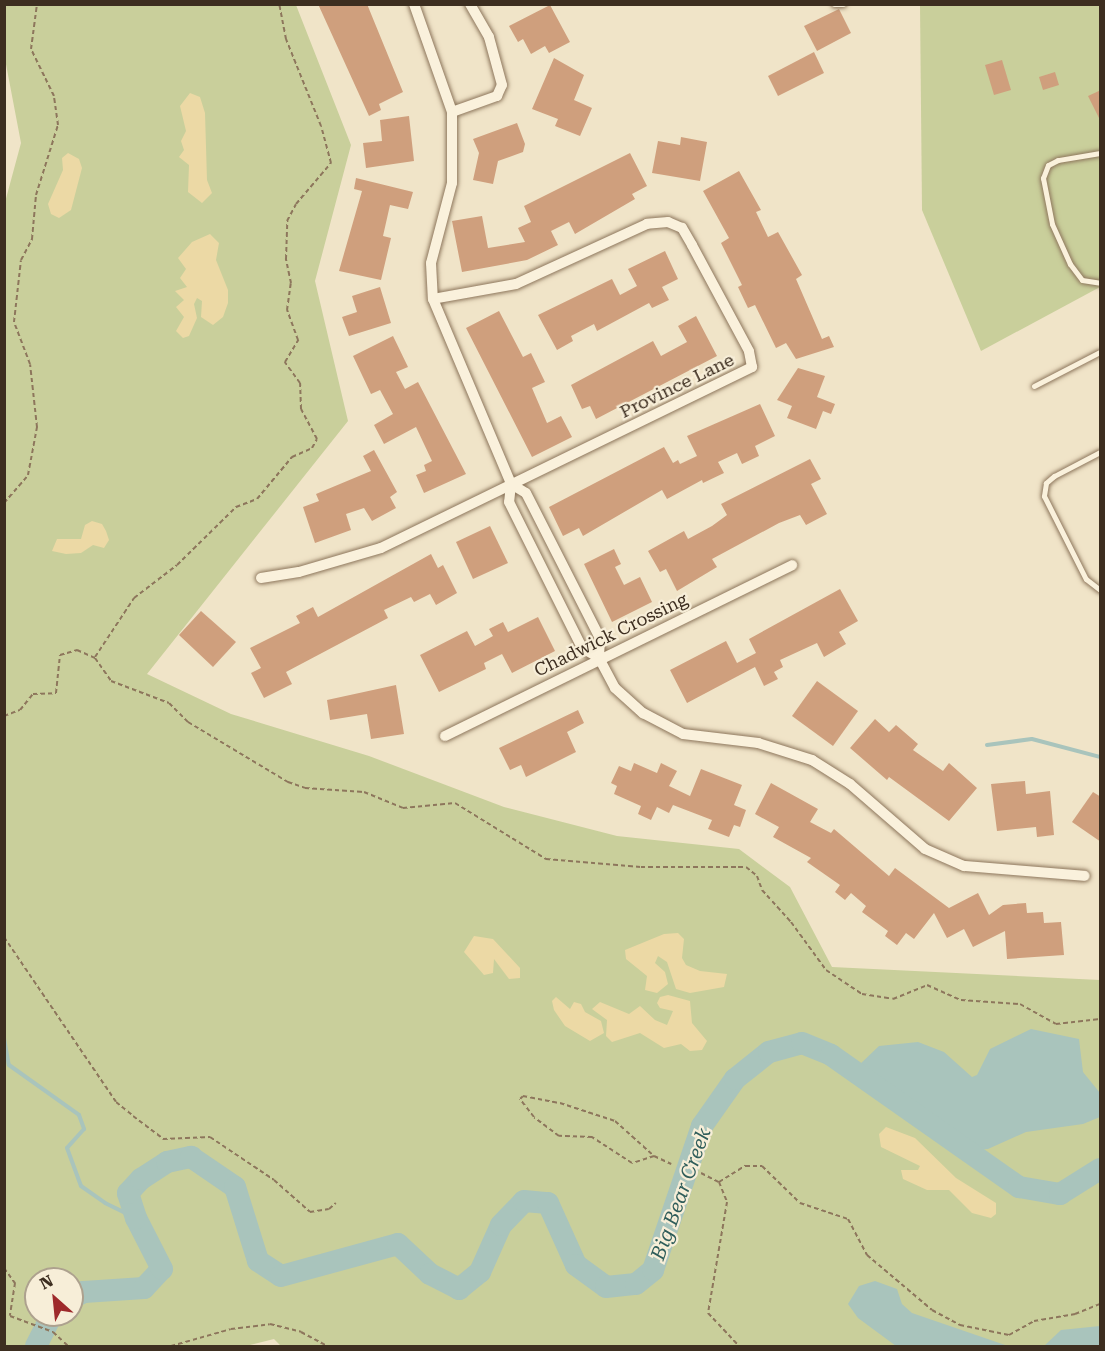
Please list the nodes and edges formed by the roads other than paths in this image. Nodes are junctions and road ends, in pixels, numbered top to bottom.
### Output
1 (414, 4) edge
2 (470, 4) edge
3 (834, 4) edge
4 (843, 4) edge
5 (452, 112) junction
6 (1101, 153) edge
7 (1101, 283) edge
8 (433, 299) junction
9 (1101, 352) edge
10 (1034, 386) dead end
11 (1101, 452) edge
12 (511, 484) junction
13 (563, 565) junction
14 (792, 566) dead end
15 (545, 574) junction
16 (261, 578) dead end
17 (1101, 590) edge
18 (599, 658) junction
19 (445, 736) dead end
20 (1085, 876) dead end

1 - 5 street
2 - 5 street
3 - 4 lane
5 - 8 street
6 - 7 lane
8 - 12 street
8 - 12 street, Province Lane
9 - 10 lane
11 - 17 lane
12 - 13 street
12 - 15 street
12 - 16 street, Province Lane
13 - 15 street
13 - 18 street
14 - 18 street, Chadwick Crossing
15 - 18 street
18 - 19 street, Chadwick Crossing
18 - 20 street

